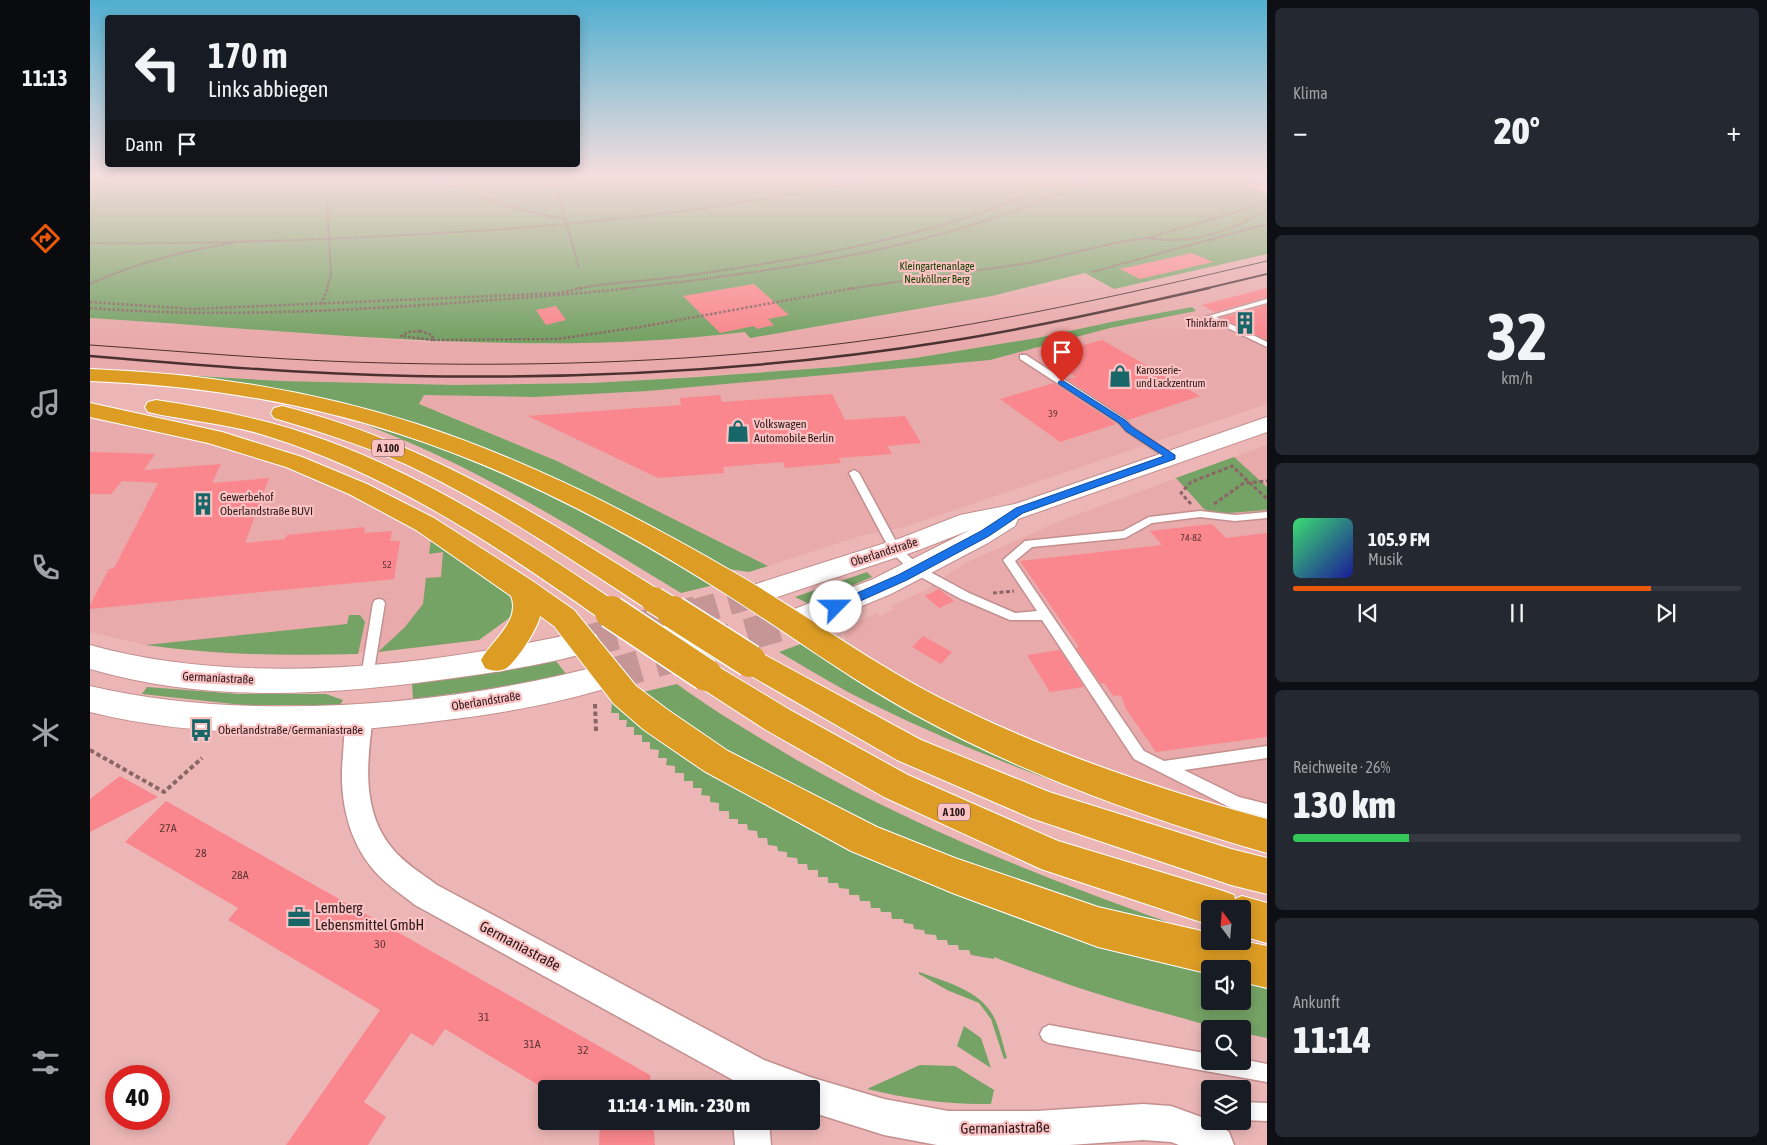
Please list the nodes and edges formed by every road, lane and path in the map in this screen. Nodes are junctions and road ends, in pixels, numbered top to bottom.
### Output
1 (329, 230) edge
2 (465, 230) edge
3 (570, 230) edge
4 (919, 230) edge
5 (951, 230) edge
6 (1178, 230) edge
7 (1217, 230) edge
8 (1237, 230) edge
9 (1147, 238) junction
10 (329, 239) junction
11 (1188, 239) junction
12 (249, 241) junction
13 (90, 243) edge
14 (1188, 244) junction
15 (579, 267) dead end
16 (1092, 272) dead end
17 (90, 284) edge
18 (1267, 301) edge
19 (90, 302) edge
20 (321, 304) junction
21 (90, 308) edge
22 (317, 311) junction
23 (433, 340) junction
24 (1267, 345) edge
25 (1023, 357) dead end
26 (90, 375) edge
27 (90, 381) edge
28 (90, 399) edge
29 (90, 410) edge
30 (1265, 427) edge
31 (1171, 457) junction
32 (854, 473) dead end
33 (1267, 481) edge
34 (1250, 483) junction
35 (1267, 499) edge
36 (1020, 511) junction
37 (1200, 514) junction
38 (1267, 515) edge
39 (895, 549) junction
40 (917, 570) junction
41 (521, 588) junction
42 (750, 596) junction
43 (380, 603) dead end
44 (1045, 615) junction
45 (791, 622) junction
46 (585, 642) junction
47 (496, 660) junction
48 (101, 663) edge
49 (367, 676) junction
50 (602, 690) junction
51 (91, 701) edge
52 (360, 717) junction
53 (596, 731) dead end
54 (90, 750) edge
55 (1267, 752) edge
56 (202, 758) dead end
57 (1164, 767) junction
58 (1267, 811) edge
59 (1267, 836) edge
60 (1267, 876) edge
61 (1201, 903) edge
62 (1251, 919) edge
63 (1267, 923) edge
64 (1267, 967) edge
65 (1049, 1034) dead end
66 (1267, 1073) edge
67 (753, 1080) edge
68 (820, 1097) edge
69 (1251, 1111) edge
70 (1267, 1112) edge
71 (751, 1130) edge
72 (1209, 1132) edge
73 (752, 1145) edge

1 - 10 path
2 - 10 path
3 - 15 path
4 - 20 path
5 - 22 path
6 - 9 path
7 - 11 path
8 - 14 path
9 - 11 path
9 - 23 path
10 - 12 path
10 - 20 path
11 - 14 path
12 - 13 path
12 - 17 path
14 - 16 path
18 - 24 lane
19 - 20 path
20 - 22 path
21 - 22 path
23 - 23 path
25 - 31 lane
26 - 42 highway
27 - 60 highway, A 100, bridge
28 - 61 highway, A 100, bridge
29 - 41 highway
30 - 31 street, Oberlandstraße
31 - 36 street, Oberlandstraße
32 - 39 lane
33 - 34 path
34 - 35 path
34 - 37 path
34 - 37 path
36 - 39 street, Oberlandstraße
36 - 40 street, Oberlandstraße
37 - 38 lane
37 - 44 lane
39 - 40 lane
39 - 42 street, Oberlandstraße
40 - 44 lane
40 - 45 street, Oberlandstraße
41 - 46 highway
41 - 47 highway
42 - 45 highway
43 - 49 lane
44 - 57 lane
45 - 59 highway
46 - 47 street
46 - 50 highway
47 - 49 street
48 - 49 street, Germaniastraße
48 - 51 street
49 - 52 street, Germaniastraße
50 - 52 street, Oberlandstraße
50 - 53 path
50 - 64 highway
51 - 52 street
52 - 67 street, Germaniastraße
54 - 56 path
55 - 57 lane
57 - 58 lane
62 - 63 highway
65 - 66 lane
68 - 72 street, Germaniastraße
69 - 70 lane
71 - 73 street

